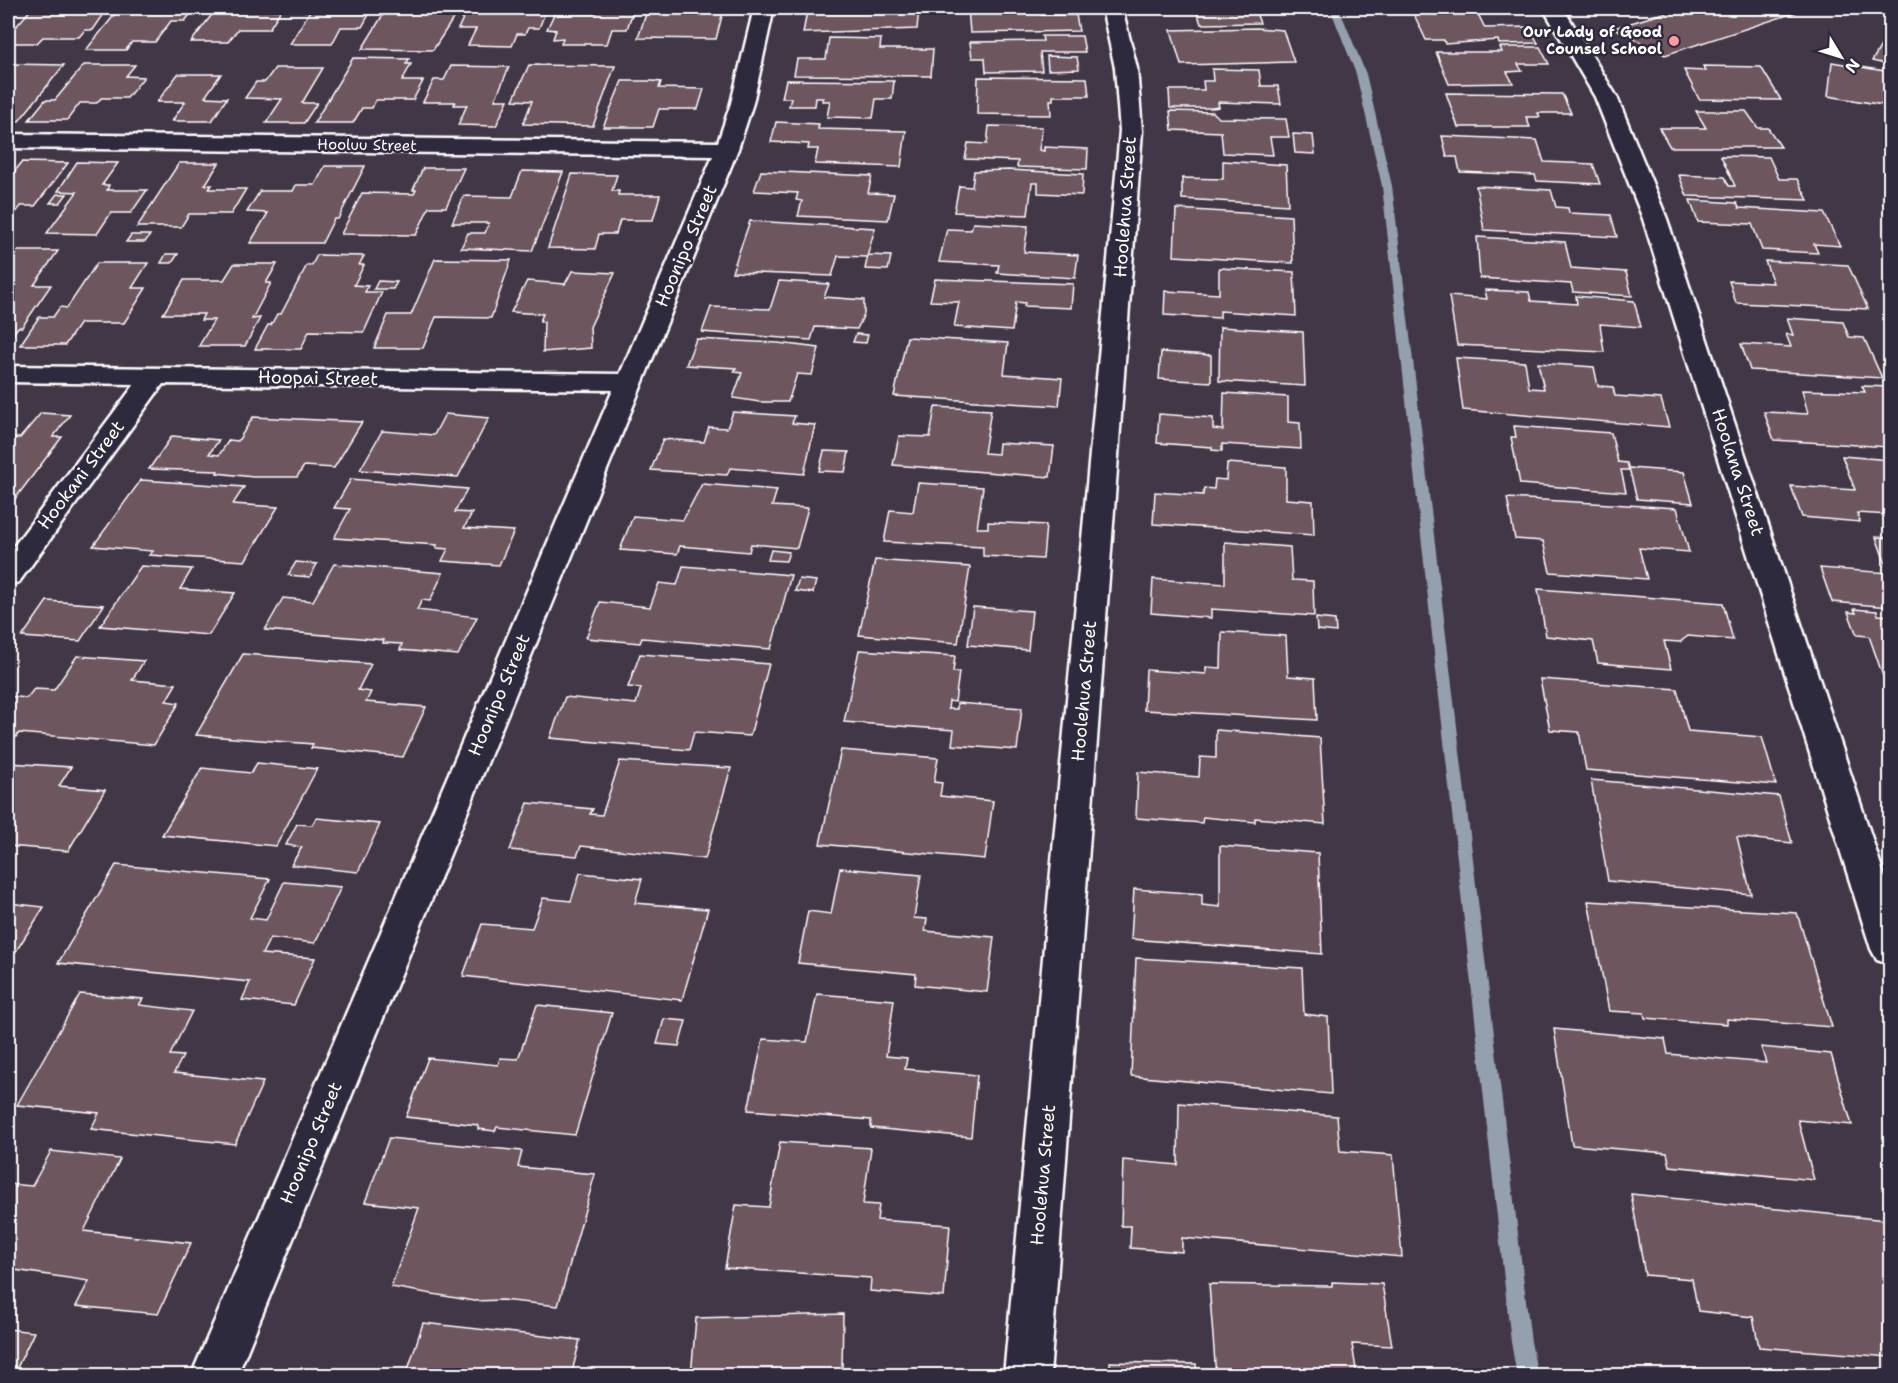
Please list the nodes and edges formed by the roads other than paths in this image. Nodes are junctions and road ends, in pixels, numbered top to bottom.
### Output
1 (764, 8) edge
2 (1112, 8) edge
3 (1553, 8) edge
4 (8, 141) edge
5 (727, 149) junction
6 (8, 374) edge
7 (155, 376) junction
8 (629, 382) junction
9 (8, 575) edge
10 (1890, 949) edge
11 (214, 1376) edge
12 (1028, 1376) edge

1 - 5 street, Hoonipo Street
2 - 12 street, Hoolehua Street
3 - 10 street, Hoolana Street
4 - 5 street, Hooluu Street
5 - 8 street, Hoonipo Street
6 - 7 street, Hoopai Street
7 - 8 street, Hoopai Street
7 - 9 street, Hookani Street
8 - 11 street, Hoonipo Street

